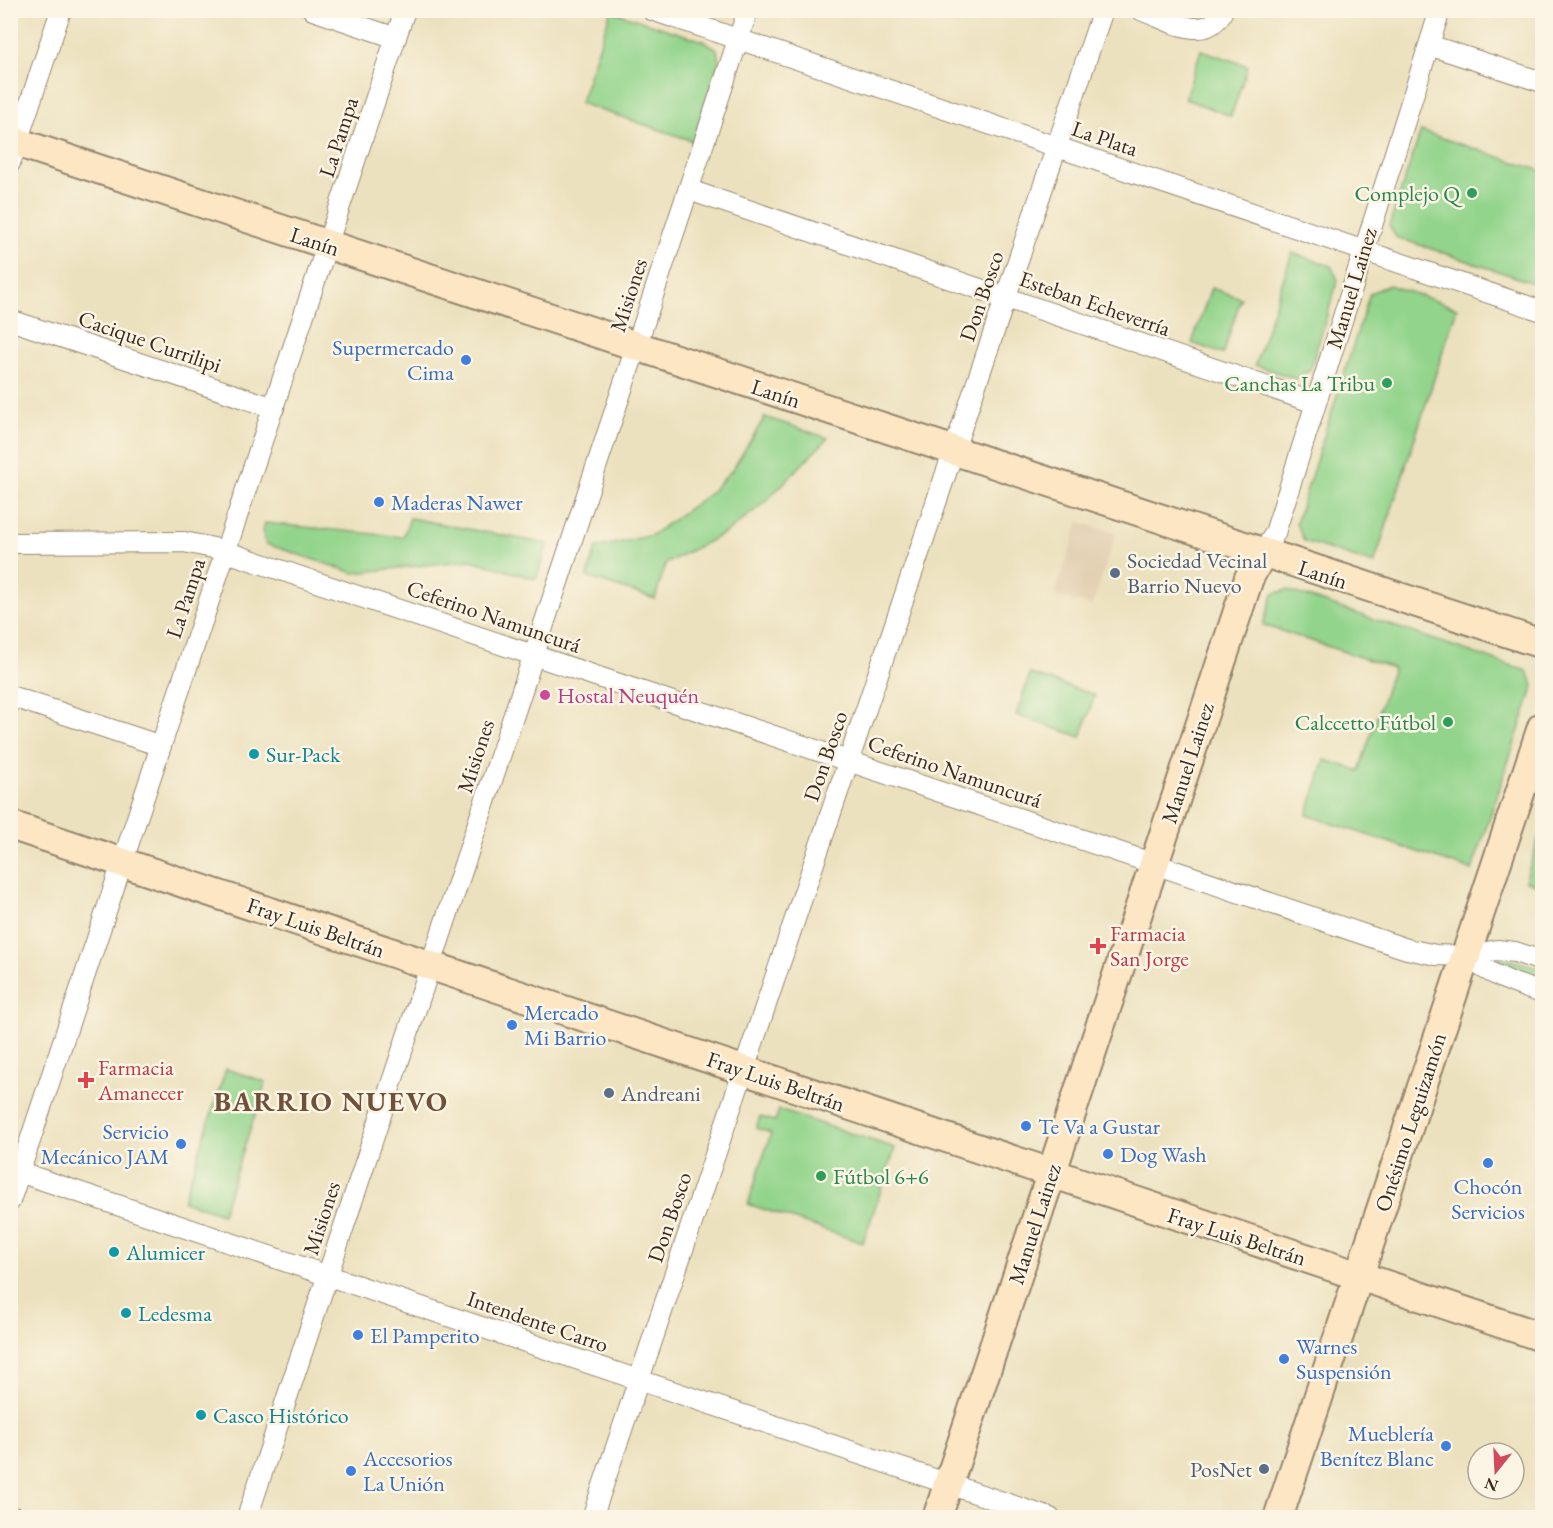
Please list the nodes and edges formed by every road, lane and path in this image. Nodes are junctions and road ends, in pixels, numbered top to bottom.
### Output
1 (61, 10) edge
2 (313, 10) edge
3 (405, 10) edge
4 (652, 10) edge
5 (748, 10) edge
6 (1103, 10) edge
7 (1141, 10) edge
8 (1223, 10) edge
9 (1440, 10) edge
10 (396, 38) junction
11 (739, 40) junction
12 (1429, 45) junction
13 (1542, 82) edge
14 (1057, 147) junction
15 (13, 148) edge
16 (689, 190) junction
17 (328, 245) junction
18 (1362, 250) junction
19 (1006, 298) junction
20 (1542, 311) edge
21 (10, 320) edge
22 (637, 347) junction
23 (1315, 403) junction
24 (274, 408) junction
25 (954, 452) junction
26 (10, 543) edge
27 (226, 551) junction
28 (1262, 554) junction
29 (1542, 644) edge
30 (534, 655) junction
31 (10, 696) edge
32 (1542, 727) edge
33 (161, 746) junction
34 (849, 761) junction
35 (10, 825) edge
36 (123, 862) junction
37 (1154, 863) junction
38 (1466, 956) junction
39 (1542, 961) edge
40 (431, 966) junction
41 (1542, 993) edge
42 (744, 1070) junction
43 (15, 1171) edge
44 (1051, 1173) junction
45 (10, 1201) edge
46 (327, 1275) junction
47 (1359, 1276) junction
48 (1542, 1337) edge
49 (639, 1380) junction
50 (948, 1484) junction
51 (10, 1516) edge
52 (16, 1518) edge
53 (247, 1518) edge
54 (592, 1518) edge
55 (937, 1518) edge
56 (1050, 1518) edge
57 (1278, 1518) edge

1 - 15 street
2 - 10 street
3 - 10 street, La Pampa
4 - 11 street, La Plata
5 - 11 street, Misiones
6 - 14 street, Don Bosco
7 - 8 street
9 - 12 street, Manuel Lainez
10 - 17 street, La Pampa
11 - 14 street, La Plata
11 - 16 street, Misiones
12 - 13 street
12 - 18 street, Manuel Lainez
14 - 18 street, La Plata
14 - 19 street, Don Bosco
15 - 17 street, Lanín
16 - 19 street, Esteban Echeverría
16 - 22 street, Misiones
17 - 22 street, Lanín
17 - 24 street, La Pampa
18 - 20 street, La Plata
18 - 23 street, Manuel Lainez
19 - 23 street, Esteban Echeverría
19 - 25 street, Don Bosco
21 - 24 street, Cacique Currilipi
22 - 25 street, Lanín
22 - 30 street, Misiones
23 - 28 street, Manuel Lainez
24 - 27 street, La Pampa
25 - 28 street, Lanín
25 - 34 street, Don Bosco
26 - 27 street, Ceferino Namuncurá
27 - 30 street, Ceferino Namuncurá
27 - 33 street, La Pampa
28 - 29 street, Lanín
28 - 37 street, Manuel Lainez
30 - 34 street, Ceferino Namuncurá
30 - 40 street, Misiones
31 - 33 street
32 - 38 street, Onésimo Leguizamón
33 - 36 street, La Pampa
34 - 37 street, Ceferino Namuncurá
34 - 42 street, Don Bosco
35 - 36 street, Fray Luis Beltrán
36 - 40 street, Fray Luis Beltrán
36 - 43 street, La Pampa
37 - 38 street, Ceferino Namuncurá
37 - 44 street, Manuel Lainez
38 - 39 street, Ceferino Namuncurá
38 - 41 street
38 - 47 street, Onésimo Leguizamón
40 - 42 street, Fray Luis Beltrán
40 - 46 street, Misiones
42 - 44 street, Fray Luis Beltrán
42 - 49 street, Don Bosco
43 - 45 street, La Pampa
43 - 46 street, Intendente Carro
44 - 47 street, Fray Luis Beltrán
44 - 50 street, Manuel Lainez
46 - 49 street, Intendente Carro
46 - 53 street, Misiones
47 - 48 street, Fray Luis Beltrán
47 - 57 street, Onésimo Leguizamón
49 - 50 street, Intendente Carro
49 - 54 street, Don Bosco
50 - 55 street, Manuel Lainez
50 - 56 street, Intendente Carro
51 - 52 street

